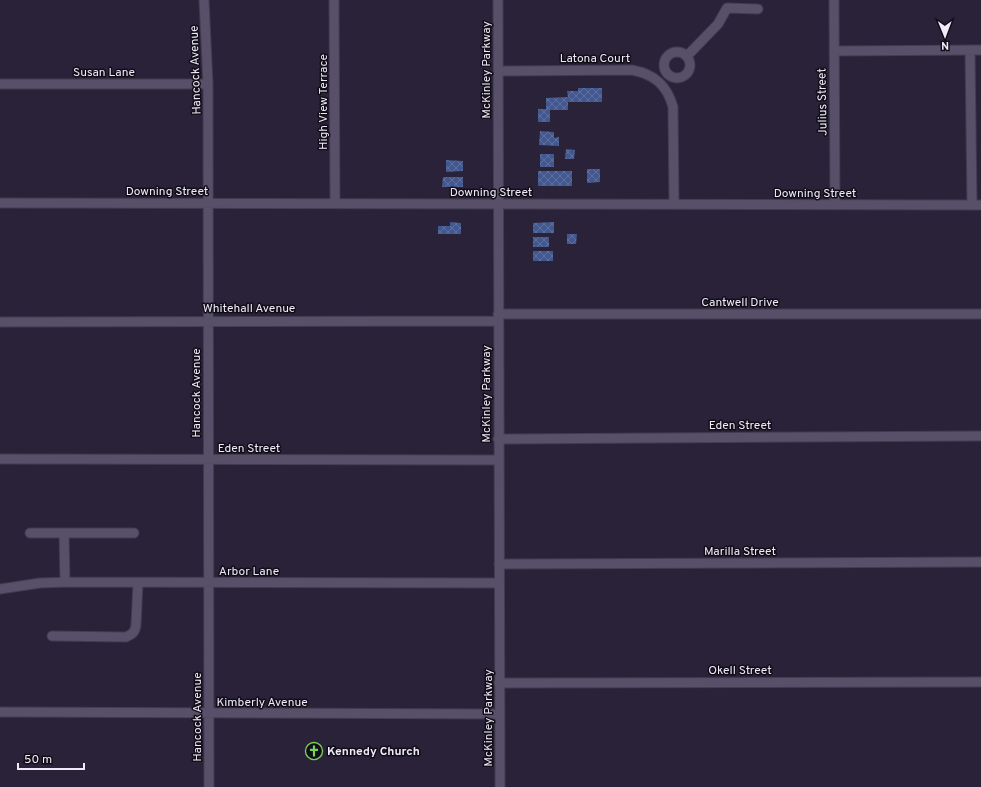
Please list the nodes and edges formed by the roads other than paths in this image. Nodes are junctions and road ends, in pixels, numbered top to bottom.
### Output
1 (204, 0) edge
2 (334, 0) edge
3 (498, 0) edge
4 (834, 0) edge
5 (758, 9) dead end
6 (970, 50) junction
7 (981, 50) edge
8 (834, 51) junction
9 (687, 56) junction
10 (498, 71) junction
11 (669, 75) junction
12 (660, 82) junction
13 (0, 84) edge
14 (208, 84) junction
15 (0, 203) edge
16 (208, 203) junction
17 (335, 203) junction
18 (498, 204) junction
19 (674, 204) junction
20 (835, 205) junction
21 (976, 205) edge
22 (981, 314) edge
23 (498, 317) junction
24 (208, 320) junction
25 (0, 322) edge
26 (981, 436) edge
27 (498, 439) junction
28 (0, 459) edge
29 (209, 460) junction
30 (498, 460) junction
31 (30, 533) dead end
32 (64, 533) junction
33 (134, 533) dead end
34 (981, 562) edge
35 (499, 564) junction
36 (64, 582) junction
37 (138, 583) junction
38 (209, 583) junction
39 (499, 583) junction
40 (0, 590) edge
41 (52, 636) dead end
42 (981, 682) edge
43 (499, 683) junction
44 (0, 712) edge
45 (209, 714) junction
46 (499, 714) junction
47 (209, 787) edge
48 (500, 787) edge

1 - 14 street, Hancock Avenue
2 - 17 street, High View Terrace
3 - 10 street, McKinley Parkway
4 - 8 street, Julius Street
5 - 9 street
6 - 7 street
6 - 8 street
6 - 21 street
8 - 20 street, Julius Street
9 - 11 street
9 - 11 street
10 - 12 street, Latona Court
10 - 18 street, McKinley Parkway
11 - 12 street
12 - 19 street, Latona Court
13 - 14 street, Susan Lane
14 - 16 street, Hancock Avenue
15 - 16 street, Downing Street
16 - 17 street, Downing Street
16 - 24 street, Hancock Avenue
17 - 18 street, Downing Street
18 - 19 street, Downing Street
18 - 23 street, McKinley Parkway
19 - 20 street, Downing Street
20 - 21 street, Downing Street
22 - 23 street, Cantwell Drive
23 - 24 street, Whitehall Avenue
23 - 27 street, McKinley Parkway
24 - 25 street, Whitehall Avenue
24 - 29 street, Hancock Avenue
26 - 27 street, Eden Street
27 - 30 street, McKinley Parkway
28 - 29 street, Eden Street
29 - 30 street, Eden Street
29 - 38 street, Hancock Avenue
30 - 35 street, McKinley Parkway
31 - 32 street
32 - 33 street
32 - 36 street
34 - 35 street, Marilla Street
35 - 39 street, McKinley Parkway
36 - 37 street, Arbor Lane
36 - 40 street, Arbor Lane
37 - 38 street, Arbor Lane
37 - 41 street
38 - 39 street, Arbor Lane
38 - 45 street, Hancock Avenue
39 - 43 street, McKinley Parkway
42 - 43 street, Okell Street
43 - 46 street, McKinley Parkway
44 - 45 street, Kimberly Avenue
45 - 46 street, Kimberly Avenue
45 - 47 street, Hancock Avenue
46 - 48 street, McKinley Parkway

